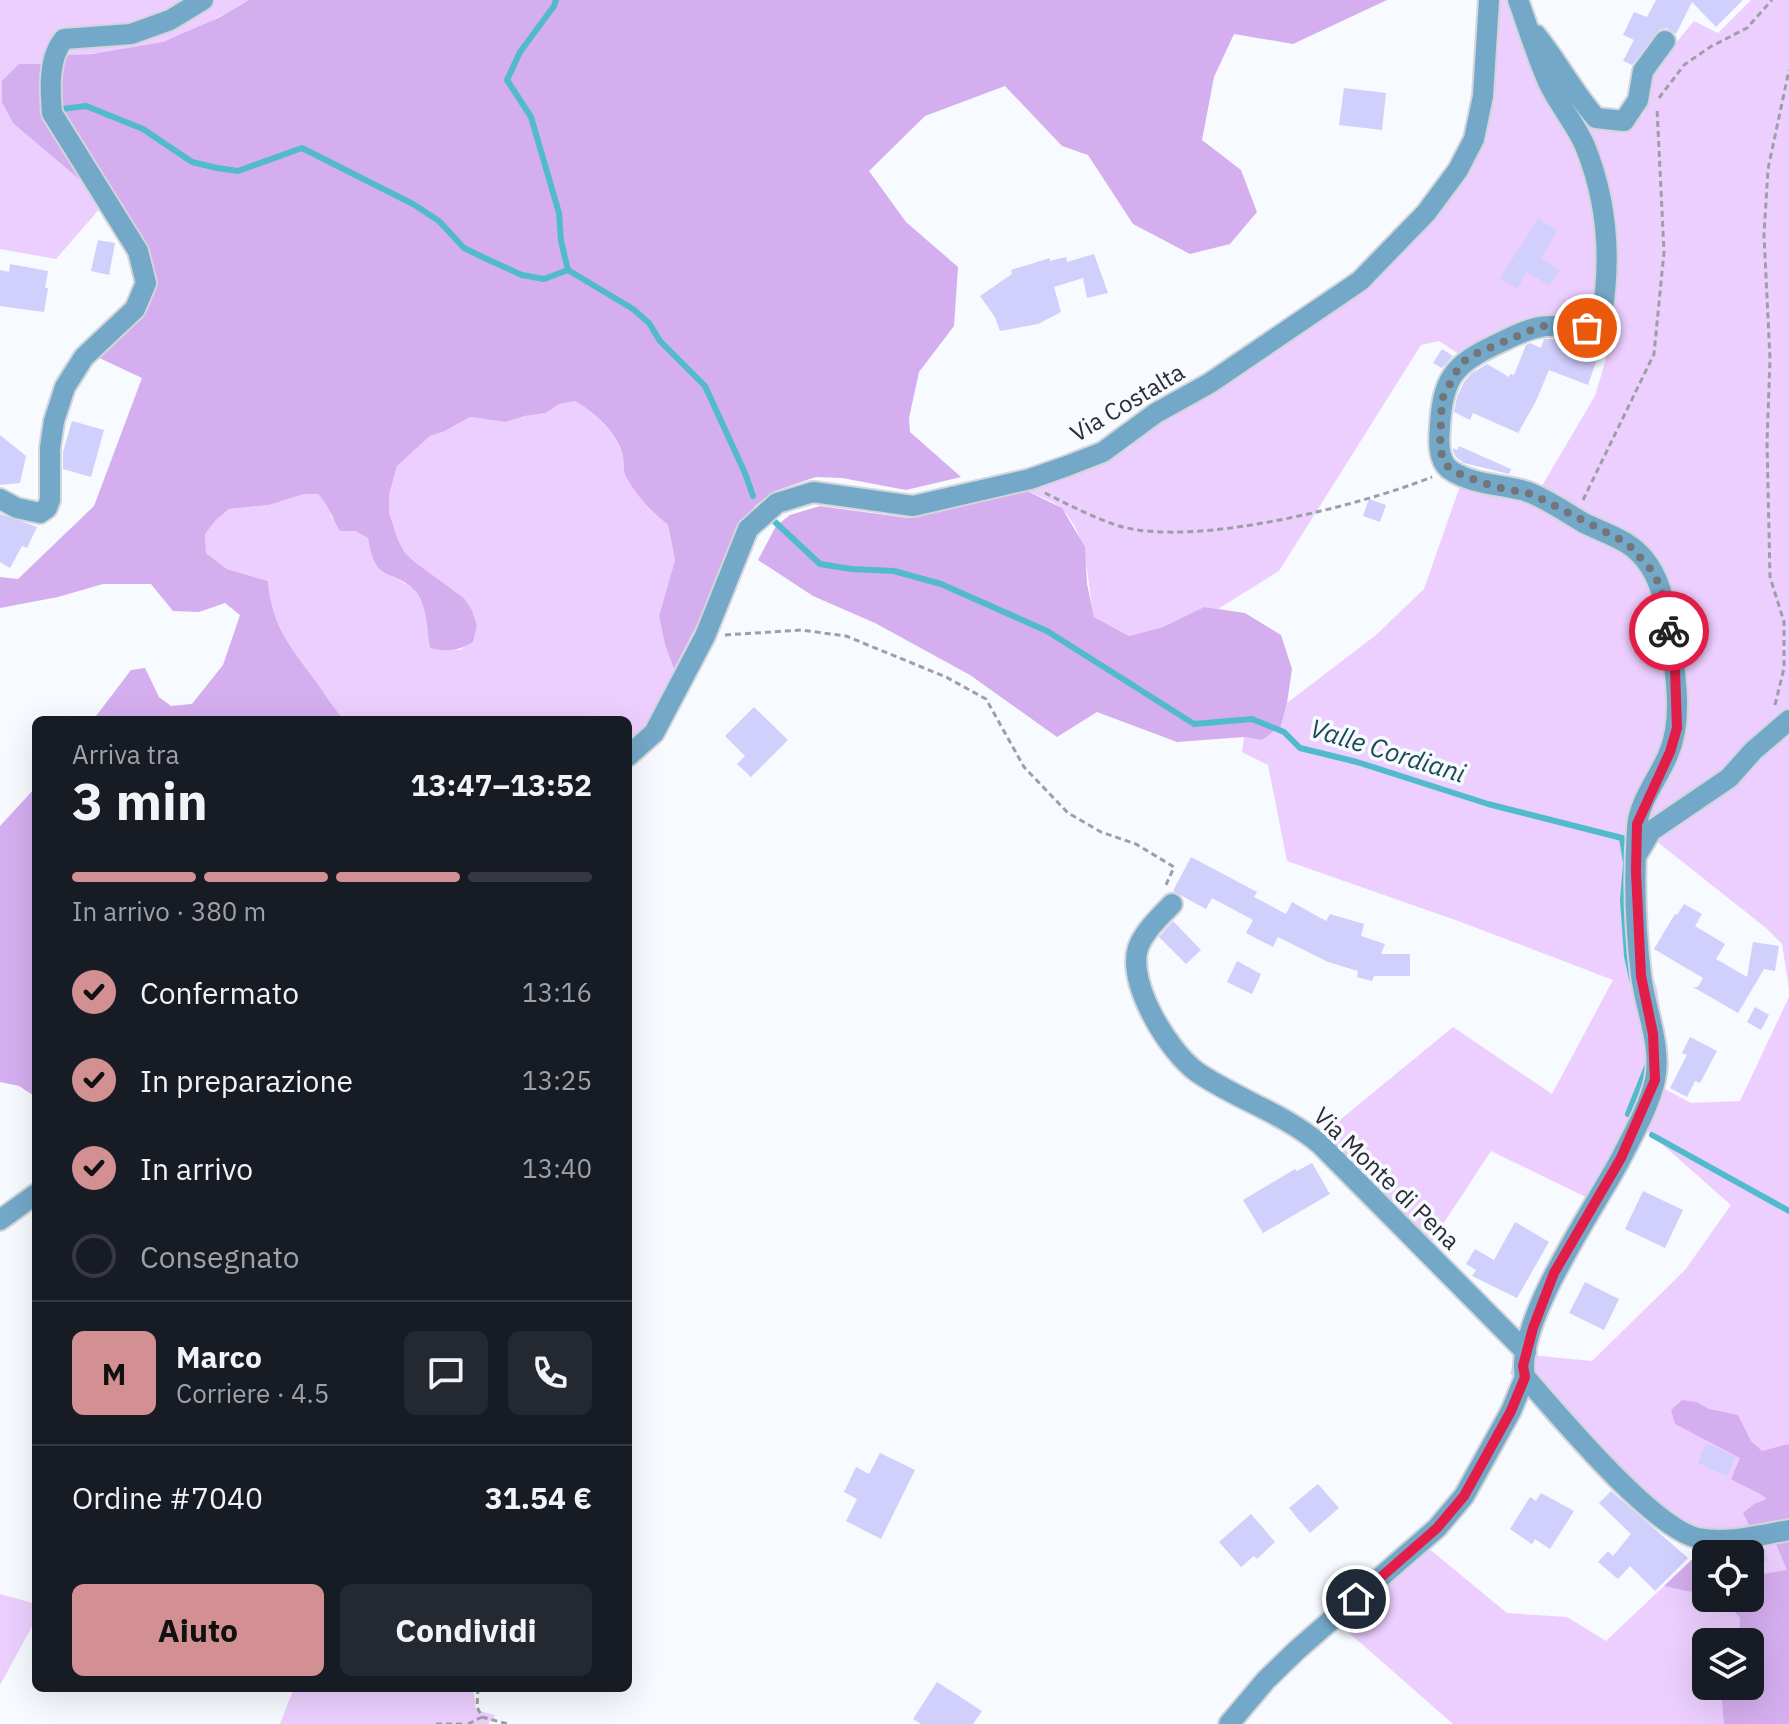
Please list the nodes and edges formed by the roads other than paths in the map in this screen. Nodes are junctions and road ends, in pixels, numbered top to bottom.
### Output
1 (203, 0) edge
2 (1489, 0) edge
3 (1518, 0) edge
4 (1526, 23) junction
5 (1665, 41) dead end
6 (0, 499) edge
7 (1781, 717) edge
8 (632, 752) edge
9 (1638, 855) junction
10 (1172, 904) road end
11 (32, 1197) edge
12 (0, 1220) edge
13 (1526, 1352) junction
14 (1525, 1377) junction
15 (1789, 1530) edge
16 (1229, 1724) edge

1 - 6 street
2 - 8 street, Via Costalta
3 - 4 street
4 - 5 street
4 - 9 street
7 - 9 street
9 - 13 street
10 - 13 street, Via Monte di Pena
11 - 12 street
13 - 14 street
14 - 15 street
14 - 16 street

